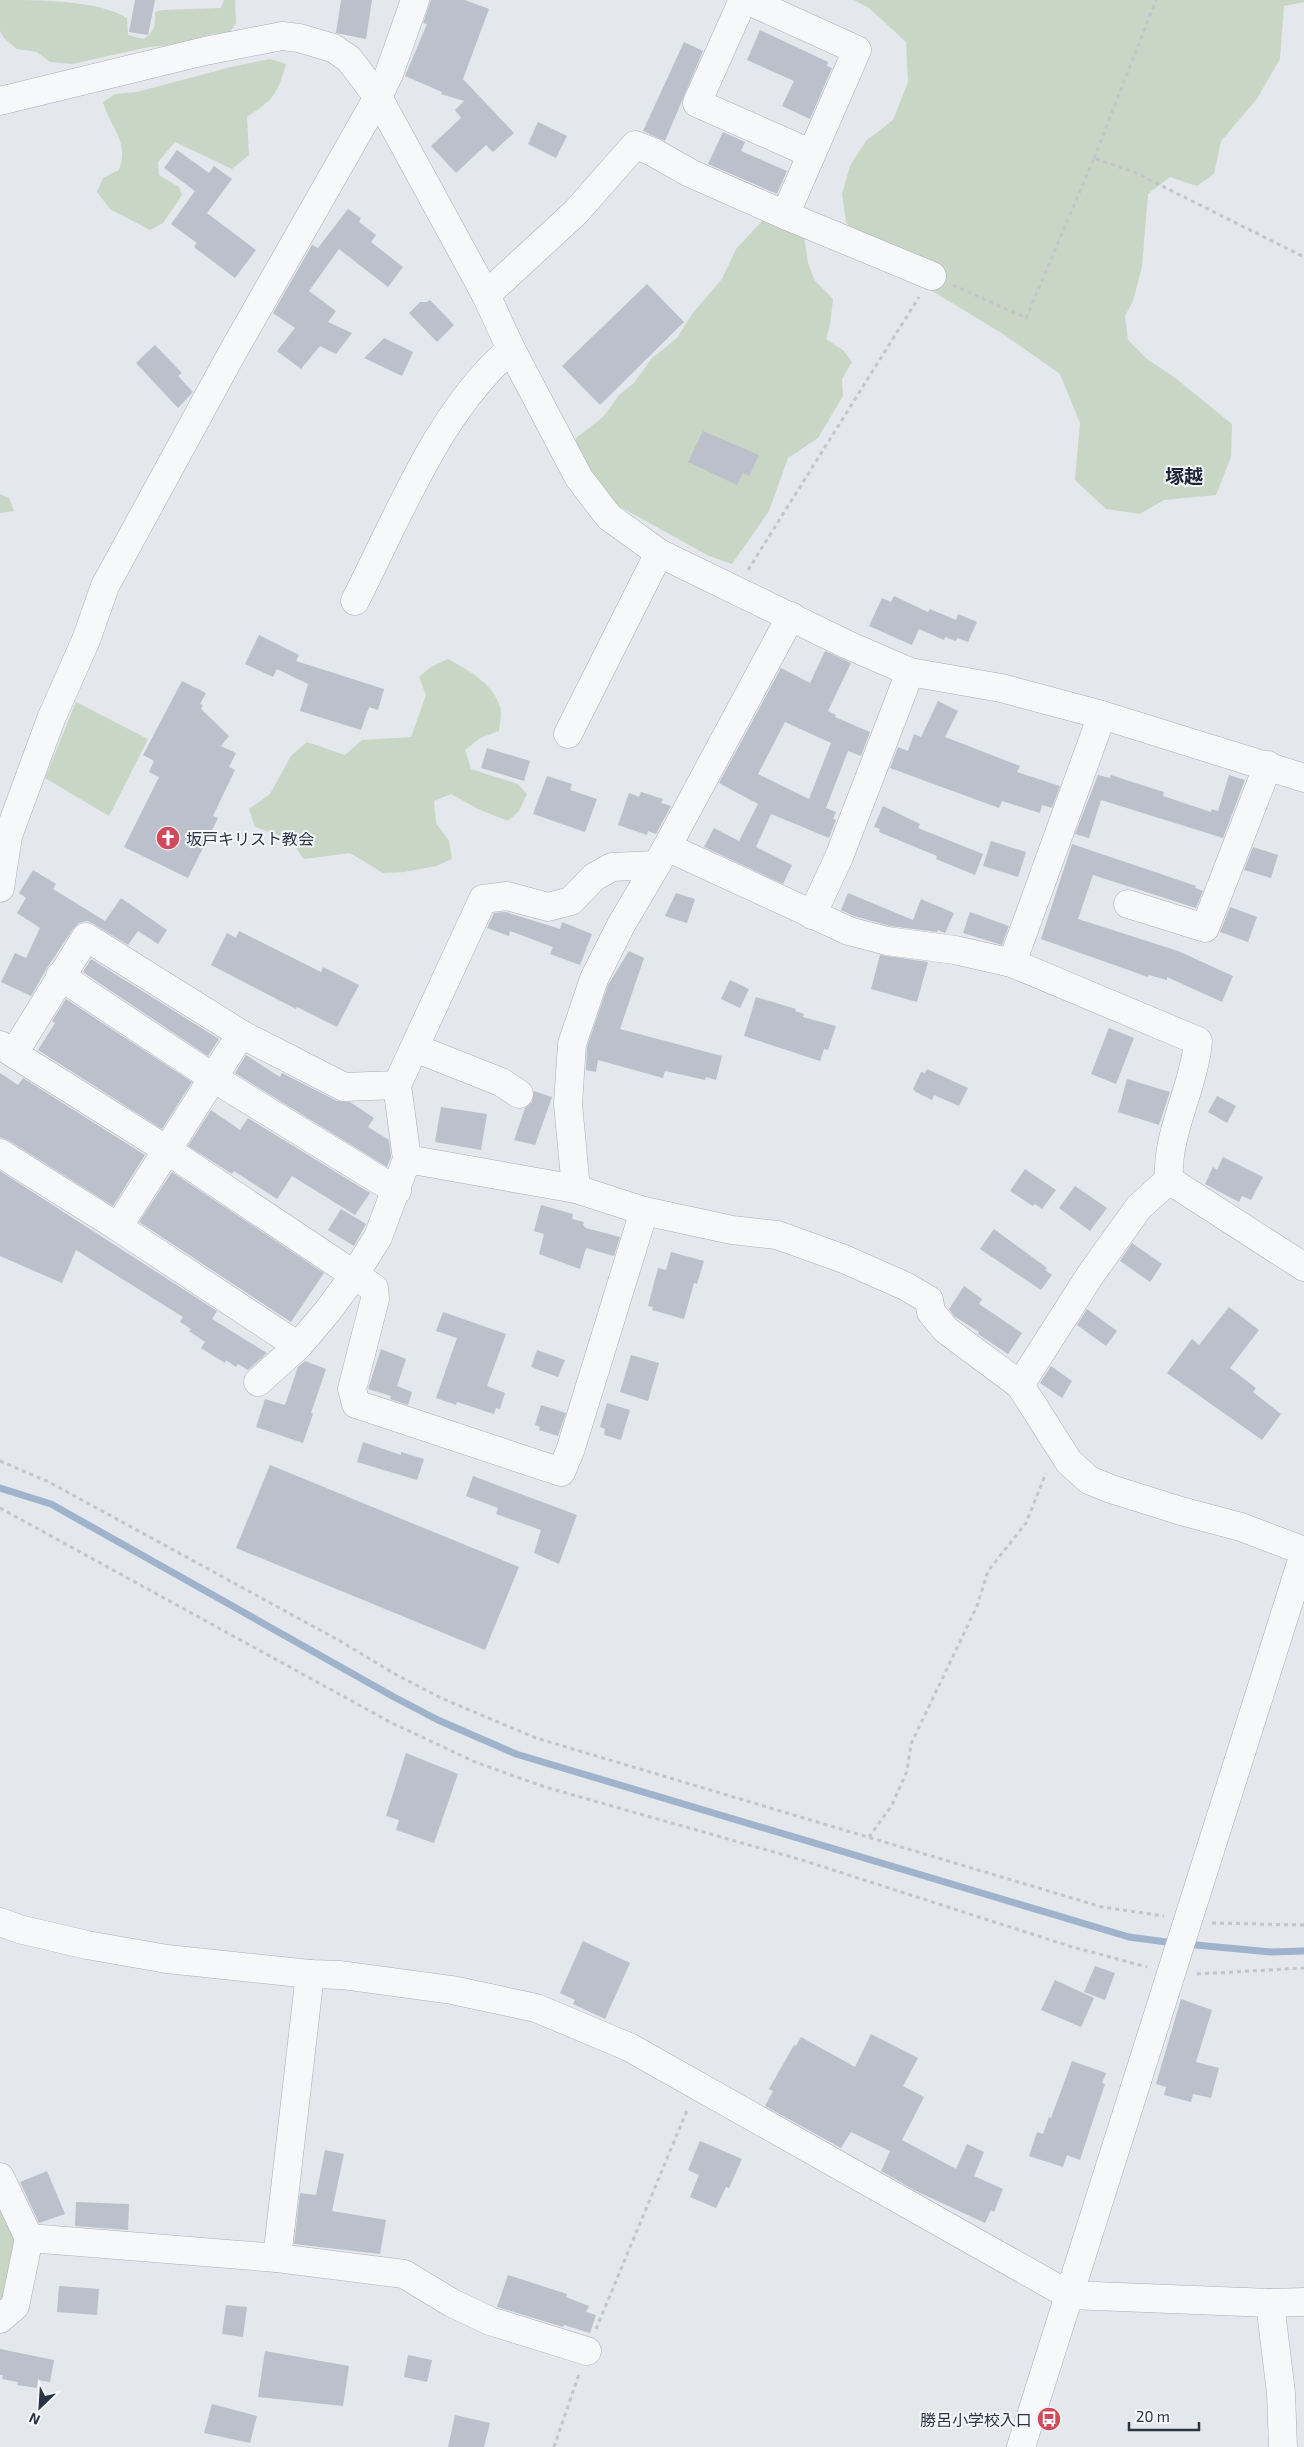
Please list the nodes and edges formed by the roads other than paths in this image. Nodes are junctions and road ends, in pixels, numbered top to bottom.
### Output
1 (415, 0) edge
2 (743, 0) edge
3 (747, 0) edge
4 (378, 97) junction
5 (0, 101) edge
6 (810, 153) junction
7 (785, 215) junction
8 (932, 276) road end
9 (486, 295) junction
10 (511, 349) junction
11 (659, 553) junction
12 (355, 601) dead end
13 (791, 616) junction
14 (910, 672) junction
15 (1102, 715) junction
16 (568, 734) dead end
17 (1268, 765) junction
18 (1304, 778) edge
19 (662, 856) junction
20 (1, 873) edge
21 (1128, 904) dead end
22 (812, 915) junction
23 (1012, 963) junction
24 (60, 976) junction
25 (241, 1034) junction
26 (414, 1048) junction
27 (7, 1049) edge
28 (215, 1079) junction
29 (397, 1085) junction
30 (519, 1094) dead end
31 (167, 1150) junction
32 (0, 1153) edge
33 (407, 1159) junction
34 (1169, 1180) junction
35 (576, 1188) junction
36 (397, 1191) junction
37 (644, 1210) junction
38 (118, 1227) junction
39 (1304, 1267) edge
40 (356, 1274) junction
41 (298, 1346) junction
42 (258, 1382) dead end
43 (1020, 1385) junction
44 (1304, 1552) edge
45 (0, 1922) edge
46 (310, 1974) junction
47 (0, 2177) edge
48 (29, 2238) junction
49 (277, 2258) junction
50 (1069, 2296) junction
51 (1304, 2302) edge
52 (1270, 2303) junction
53 (0, 2319) edge
54 (587, 2351) road end
55 (1021, 2447) edge
56 (1283, 2447) edge

1 - 4 street
2 - 6 street
3 - 6 street
4 - 5 street
4 - 9 street
4 - 20 street
6 - 7 street
7 - 8 street
7 - 9 street
9 - 10 street
10 - 11 street
10 - 12 street
11 - 13 street
11 - 16 street
13 - 14 street
13 - 19 street
14 - 15 street
14 - 22 street
15 - 17 street
15 - 23 street
17 - 18 street
17 - 21 street
19 - 22 street
19 - 26 street
19 - 35 street
22 - 23 street
23 - 34 street
24 - 25 street
24 - 27 street
24 - 28 street
25 - 28 street
25 - 29 street
26 - 29 street
26 - 30 street
27 - 31 street
28 - 31 street
28 - 36 street
29 - 33 street
31 - 38 street
31 - 40 street
32 - 38 street
33 - 35 street
33 - 36 street
34 - 39 street
34 - 43 street
35 - 37 street
36 - 40 street
37 - 40 street
37 - 43 street
38 - 41 street
40 - 41 street
41 - 42 street
43 - 44 street
44 - 50 street
45 - 46 street
46 - 49 street
46 - 50 street
47 - 48 street
48 - 49 street
48 - 53 street
49 - 54 street
50 - 52 street
50 - 55 street
51 - 52 street
52 - 56 street

